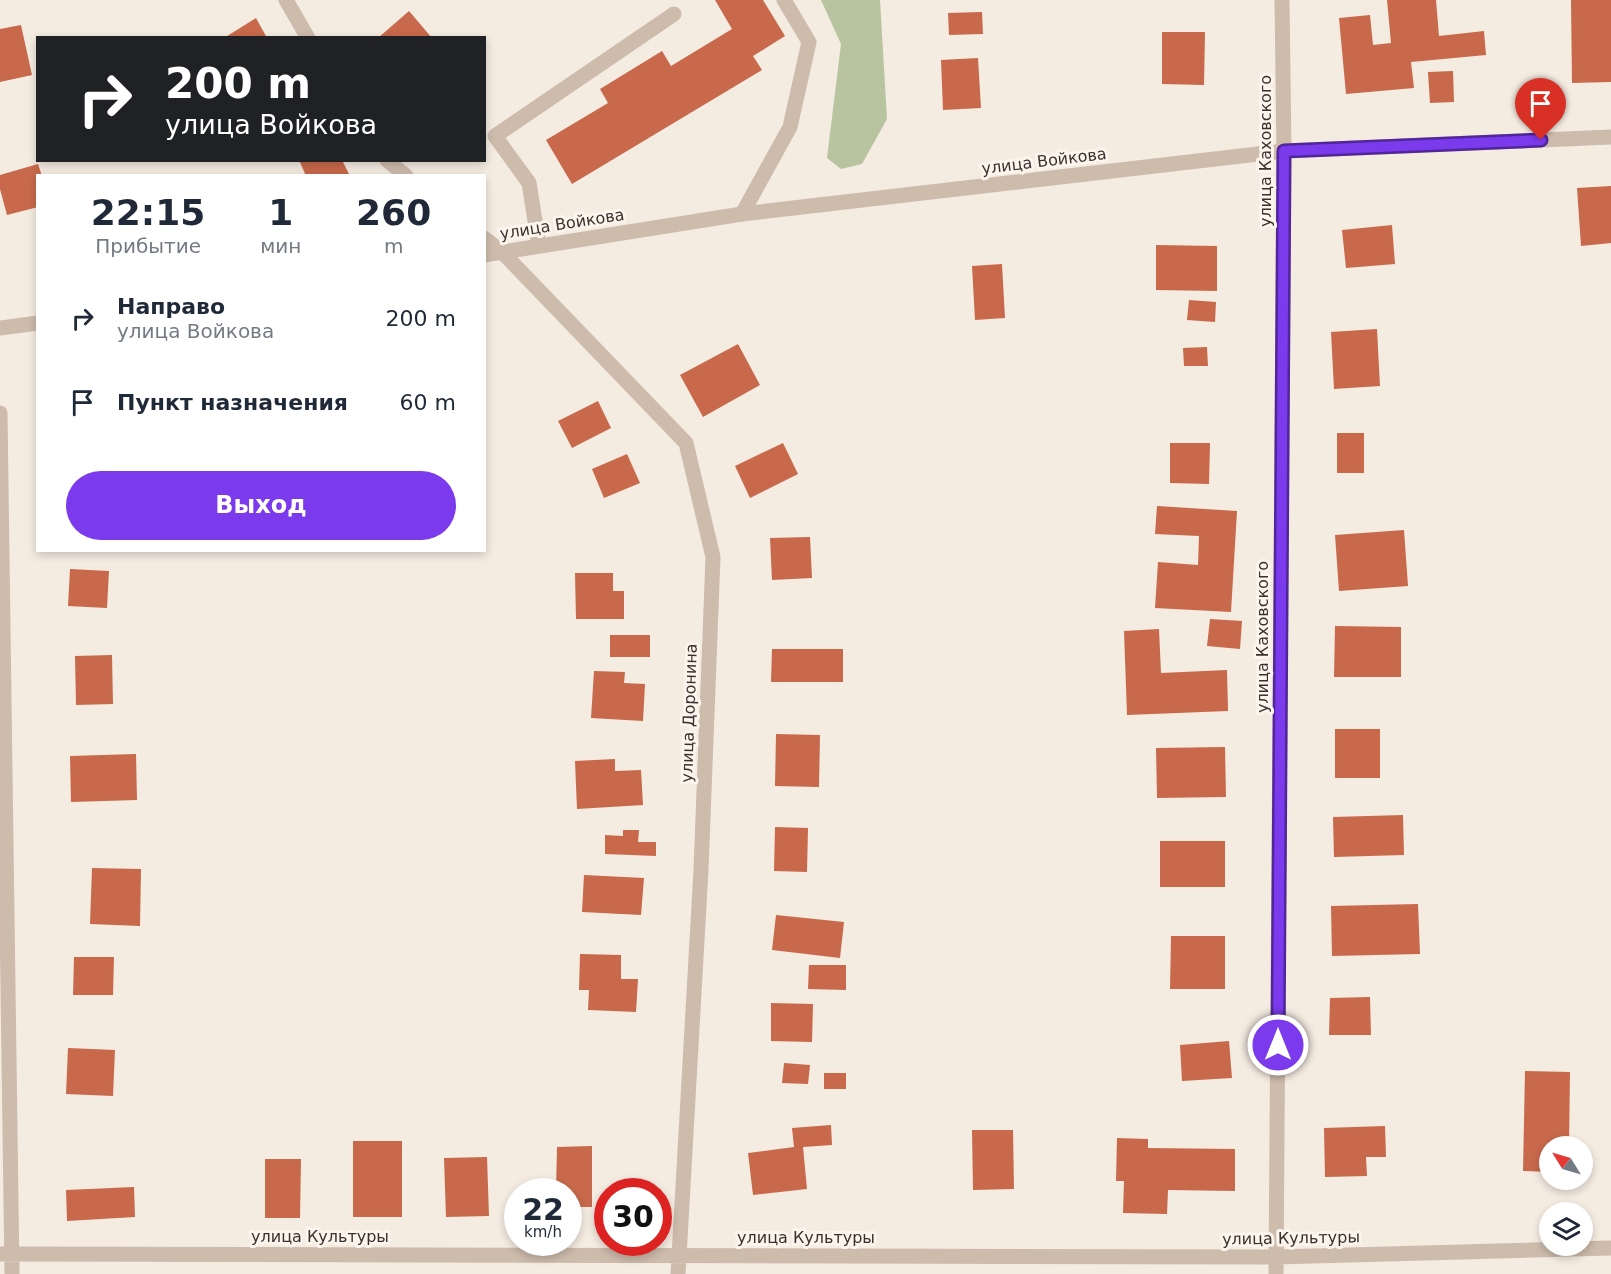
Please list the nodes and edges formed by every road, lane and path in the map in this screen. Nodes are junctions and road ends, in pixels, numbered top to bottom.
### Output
1 (286, 0) edge
2 (784, 0) edge
3 (1282, 0) edge
4 (674, 14) dead end
5 (307, 36) edge
6 (1611, 137) edge
7 (1284, 151) junction
8 (389, 162) edge
9 (404, 174) edge
10 (742, 214) junction
11 (486, 240) edge
12 (539, 246) junction
13 (502, 252) junction
14 (486, 255) edge
15 (36, 323) edge
16 (0, 328) edge
17 (0, 413) edge
18 (1611, 1248) edge
19 (6, 1254) edge
20 (679, 1255) junction
21 (1276, 1257) junction
22 (12, 1274) edge
23 (678, 1274) edge
24 (1276, 1274) edge

1 - 5 street
2 - 10 street
3 - 7 street, улица Каховского
4 - 12 street
6 - 7 street, улица Войкова
7 - 10 street, улица Войкова
7 - 21 street, улица Каховского
8 - 9 street
10 - 12 street, улица Войкова
11 - 13 street, улица Доронина
12 - 13 street, улица Войкова
13 - 14 street, улица Войкова
13 - 20 street, улица Доронина
15 - 16 street
17 - 19 street
18 - 21 street, улица Культуры
19 - 20 street, улица Культуры
19 - 22 street
20 - 21 street, улица Культуры
20 - 23 street, улица Доронина
21 - 24 street, улица Каховского

